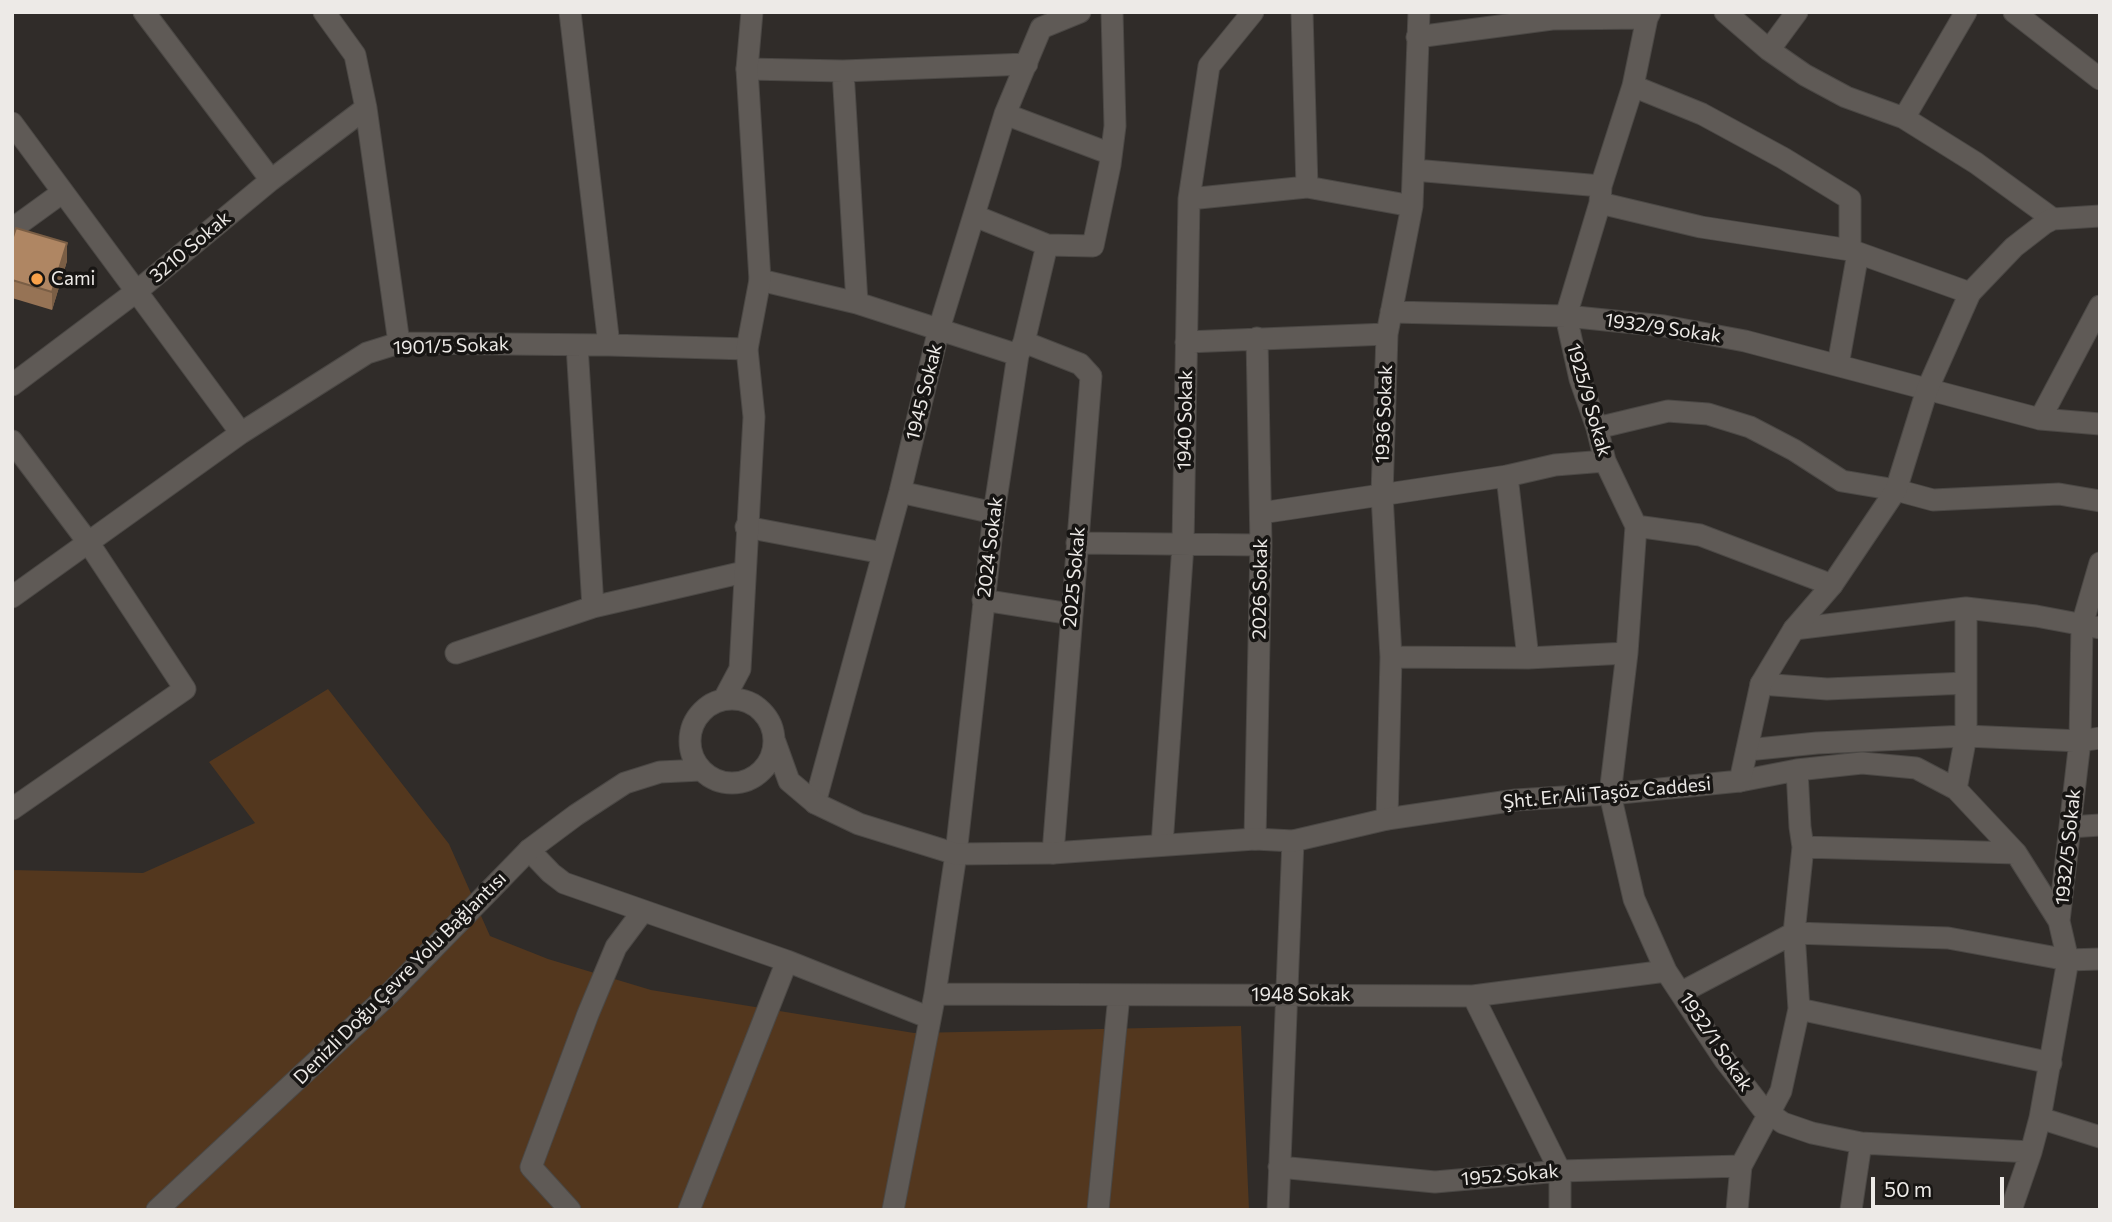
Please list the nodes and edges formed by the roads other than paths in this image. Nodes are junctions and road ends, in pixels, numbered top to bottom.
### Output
1 (144, 12) edge
2 (324, 12) edge
3 (570, 12) edge
4 (752, 12) edge
5 (1080, 12) edge
6 (1112, 12) edge
7 (1253, 12) edge
8 (1302, 12) edge
9 (1419, 12) edge
10 (1725, 12) edge
11 (1797, 12) edge
12 (1966, 12) edge
13 (2014, 12) edge
14 (1648, 15) edge
15 (1417, 37) junction
16 (1769, 50) junction
17 (1027, 64) junction
18 (747, 69) junction
19 (843, 71) junction
20 (2100, 79) edge
21 (1633, 86) junction
22 (366, 108) junction
23 (1005, 114) junction
24 (1904, 118) junction
25 (12, 123) edge
26 (1111, 154) junction
27 (1414, 170) junction
28 (271, 180) junction
29 (1307, 187) junction
30 (63, 192) junction
31 (1601, 195) junction
32 (1189, 199) junction
33 (1412, 206) junction
34 (975, 216) junction
35 (2100, 216) edge
36 (2053, 219) junction
37 (12, 229) edge
38 (1047, 245) junction
39 (1854, 251) junction
40 (760, 280) junction
41 (137, 291) junction
42 (1970, 293) junction
43 (857, 303) junction
44 (2100, 306) edge
45 (1391, 312) junction
46 (1566, 316) junction
47 (939, 329) junction
48 (1387, 334) junction
49 (1257, 338) junction
50 (1186, 342) junction
51 (399, 343) junction
52 (577, 345) junction
53 (609, 345) junction
54 (747, 349) junction
55 (1021, 349) junction
56 (1838, 365) junction
57 (12, 385) edge
58 (1927, 390) junction
59 (2040, 419) junction
60 (2100, 424) edge
61 (1597, 428) junction
62 (241, 433) junction
63 (12, 441) edge
64 (1605, 461) junction
65 (1507, 476) junction
66 (1896, 490) junction
67 (900, 492) junction
68 (1382, 495) junction
69 (2100, 501) edge
70 (994, 513) junction
71 (1261, 513) junction
72 (1636, 526) junction
73 (746, 527) junction
74 (88, 542) junction
75 (1077, 544) junction
76 (1183, 545) junction
77 (1261, 545) junction
78 (883, 553) junction
79 (2100, 563) edge
80 (744, 572) junction
81 (1832, 584) junction
82 (12, 597) edge
83 (983, 600) junction
84 (593, 607) junction
85 (1966, 608) junction
86 (1071, 614) junction
87 (2091, 626) edge
88 (1794, 629) junction
89 (456, 653) dead end
90 (1627, 653) junction
91 (1391, 657) junction
92 (1528, 658) junction
93 (740, 669) junction
94 (1966, 683) junction
95 (1761, 684) junction
96 (724, 699) junction
97 (761, 709) junction
98 (1966, 736) junction
99 (2090, 739) edge
100 (775, 742) junction
101 (690, 748) junction
102 (1746, 750) junction
103 (701, 770) junction
104 (1797, 770) junction
105 (660, 772) junction
106 (754, 778) junction
107 (1740, 780) junction
108 (789, 781) junction
109 (1956, 789) junction
110 (1610, 793) junction
111 (815, 803) junction
112 (12, 809) edge
113 (1387, 819) junction
114 (2100, 825) edge
115 (2070, 827) junction
116 (1255, 839) junction
117 (1293, 841) junction
118 (1162, 845) junction
119 (1803, 847) junction
120 (529, 850) junction
121 (1053, 853) junction
122 (2016, 853) junction
123 (956, 854) junction
124 (643, 911) junction
125 (2059, 920) junction
126 (1794, 933) junction
127 (2100, 959) edge
128 (2068, 960) junction
129 (787, 961) junction
130 (1666, 971) junction
131 (1682, 992) junction
132 (935, 994) junction
133 (1119, 995) junction
134 (1285, 995) junction
135 (1472, 996) junction
136 (1799, 1009) junction
137 (930, 1018) junction
138 (2051, 1063) junction
139 (1768, 1112) junction
140 (2040, 1118) junction
141 (2100, 1137) edge
142 (1861, 1143) junction
143 (2031, 1152) junction
144 (1741, 1166) junction
145 (1279, 1167) junction
146 (1560, 1171) junction
147 (157, 1210) edge
148 (570, 1210) edge
149 (689, 1210) edge
150 (894, 1210) edge
151 (1098, 1210) edge
152 (1278, 1210) edge
153 (1560, 1210) edge
154 (1737, 1210) edge
155 (1851, 1210) edge
156 (2011, 1210) edge

1 - 28 street
2 - 22 street
3 - 53 street
4 - 18 street
5 - 17 street, 1945 Sokak
6 - 26 street
7 - 32 street, 1940 Sokak
8 - 29 street
9 - 15 street, 1936 Sokak
10 - 16 street
11 - 16 street
12 - 24 street
13 - 20 street
14 - 15 street
14 - 21 street, 1925/9 Sokak
15 - 27 street, 1936 Sokak
16 - 24 street
17 - 19 street
17 - 23 street, 1945 Sokak
18 - 19 street
18 - 40 street
19 - 43 street
21 - 31 street, 1925/9 Sokak
21 - 39 street
22 - 28 street, 3210 Sokak
22 - 51 street
23 - 26 street
23 - 34 street, 1945 Sokak
24 - 36 street
25 - 30 street
26 - 38 street
27 - 31 street
27 - 33 street, 1936 Sokak
28 - 41 street, 3210 Sokak
29 - 32 street
29 - 33 street
30 - 37 street
30 - 41 street
31 - 39 street
31 - 46 street, 1925/9 Sokak
32 - 50 street, 1940 Sokak
33 - 45 street, 1936 Sokak
34 - 38 street
34 - 47 street, 1945 Sokak
35 - 36 street
36 - 42 street
38 - 55 street, 2024 Sokak
39 - 42 street
39 - 56 street
40 - 43 street, 2025 Sokak
40 - 54 street
41 - 57 street, 3210 Sokak
41 - 62 street
42 - 58 street
43 - 47 street, 2025 Sokak
44 - 59 street
45 - 46 street, 1932/9 Sokak
45 - 48 street, 1936 Sokak
46 - 56 street, 1932/9 Sokak
46 - 61 street, 1925/9 Sokak
47 - 55 street, 2025 Sokak
47 - 67 street, 1945 Sokak
48 - 49 street
48 - 68 street, 1936 Sokak
49 - 50 street
49 - 71 street, 2026 Sokak
50 - 76 street, 1940 Sokak
51 - 52 street, 1901/5 Sokak
51 - 62 street, 1901/5 Sokak
52 - 53 street, 1901/5 Sokak
52 - 84 street
53 - 54 street, 1901/5 Sokak
54 - 73 street
55 - 70 street, 2024 Sokak
55 - 75 street, 2025 Sokak
56 - 58 street, 1932/9 Sokak
58 - 59 street, 1932/9 Sokak
58 - 66 street
59 - 60 street, 1932/9 Sokak
61 - 64 street, 1925/9 Sokak
61 - 66 street
62 - 74 street, 1901/5 Sokak
63 - 74 street
64 - 65 street
64 - 72 street, 1925/9 Sokak
65 - 68 street
65 - 92 street
66 - 69 street
66 - 81 street
67 - 70 street
67 - 78 street, 1945 Sokak
68 - 71 street
68 - 91 street, 1936 Sokak
70 - 83 street, 2024 Sokak
71 - 77 street, 2026 Sokak
72 - 81 street
72 - 90 street, 1925/9 Sokak
73 - 78 street
73 - 80 street
74 - 82 street, 1901/5 Sokak
74 - 112 street
75 - 76 street
75 - 86 street, 2025 Sokak
76 - 77 street
76 - 118 street, 1940 Sokak
77 - 116 street, 2026 Sokak
78 - 111 street, 1945 Sokak
79 - 87 street, 1932/5 Sokak
80 - 84 street
80 - 93 street
81 - 88 street
83 - 86 street
83 - 123 street, 2024 Sokak
84 - 89 street
85 - 87 street
85 - 88 street
85 - 94 street
86 - 121 street, 2025 Sokak
87 - 99 street, 1932/5 Sokak
88 - 95 street
90 - 92 street
90 - 110 street, 1925/9 Sokak
91 - 92 street
91 - 113 street, 1936 Sokak
93 - 96 street
93 - 97 street
94 - 95 street
94 - 98 street
95 - 102 street
96 - 97 street
96 - 101 street
97 - 100 street
98 - 99 street
98 - 102 street
98 - 109 street
99 - 115 street, 1932/5 Sokak
100 - 106 street
100 - 108 street
101 - 103 street
101 - 105 street
102 - 107 street
103 - 105 street
103 - 106 street
104 - 107 street, Şht. Er Ali Taşöz Caddesi
104 - 109 street, Şht. Er Ali Taşöz Caddesi
104 - 119 street
105 - 120 street, Denizli Doğu Çevre Yolu Bağlantısı
106 - 108 street
107 - 110 street, Şht. Er Ali Taşöz Caddesi
108 - 111 street, Şht. Er Ali Taşöz Caddesi
109 - 122 street, Şht. Er Ali Taşöz Caddesi
110 - 113 street, Şht. Er Ali Taşöz Caddesi
110 - 130 street, 1932/1 Sokak
111 - 123 street, Şht. Er Ali Taşöz Caddesi
113 - 117 street, Şht. Er Ali Taşöz Caddesi
114 - 115 street
115 - 125 street, 1932/5 Sokak
116 - 117 street, Şht. Er Ali Taşöz Caddesi
116 - 118 street, Şht. Er Ali Taşöz Caddesi
117 - 134 street
118 - 121 street, Şht. Er Ali Taşöz Caddesi
119 - 122 street
119 - 126 street
120 - 124 street
120 - 147 street, Denizli Doğu Çevre Yolu Bağlantısı
121 - 123 street, Şht. Er Ali Taşöz Caddesi
122 - 125 street, Şht. Er Ali Taşöz Caddesi
123 - 132 street, 2024 Sokak
124 - 129 street
124 - 148 street
125 - 128 street, 1932/5 Sokak
126 - 128 street
126 - 131 street
126 - 136 street
127 - 128 street
128 - 138 street, 1932/5 Sokak
129 - 137 street
129 - 149 street
130 - 131 street, 1932/1 Sokak
130 - 135 street, 1948 Sokak
131 - 139 street, 1932/1 Sokak
132 - 133 street, 1948 Sokak
132 - 137 street, 2024 Sokak
133 - 134 street, 1948 Sokak
133 - 151 street
134 - 135 street, 1948 Sokak
134 - 145 street
135 - 146 street
136 - 138 street
136 - 139 street
137 - 150 street, 2024 Sokak
138 - 140 street, 1932/5 Sokak
139 - 142 street, 1932/1 Sokak
139 - 144 street
140 - 141 street
140 - 143 street, 1932/5 Sokak
142 - 143 street, 1932/1 Sokak
142 - 155 street
143 - 156 street, 1932/5 Sokak
144 - 146 street, 1952 Sokak
144 - 154 street
145 - 146 street, 1952 Sokak
145 - 152 street
146 - 153 street

